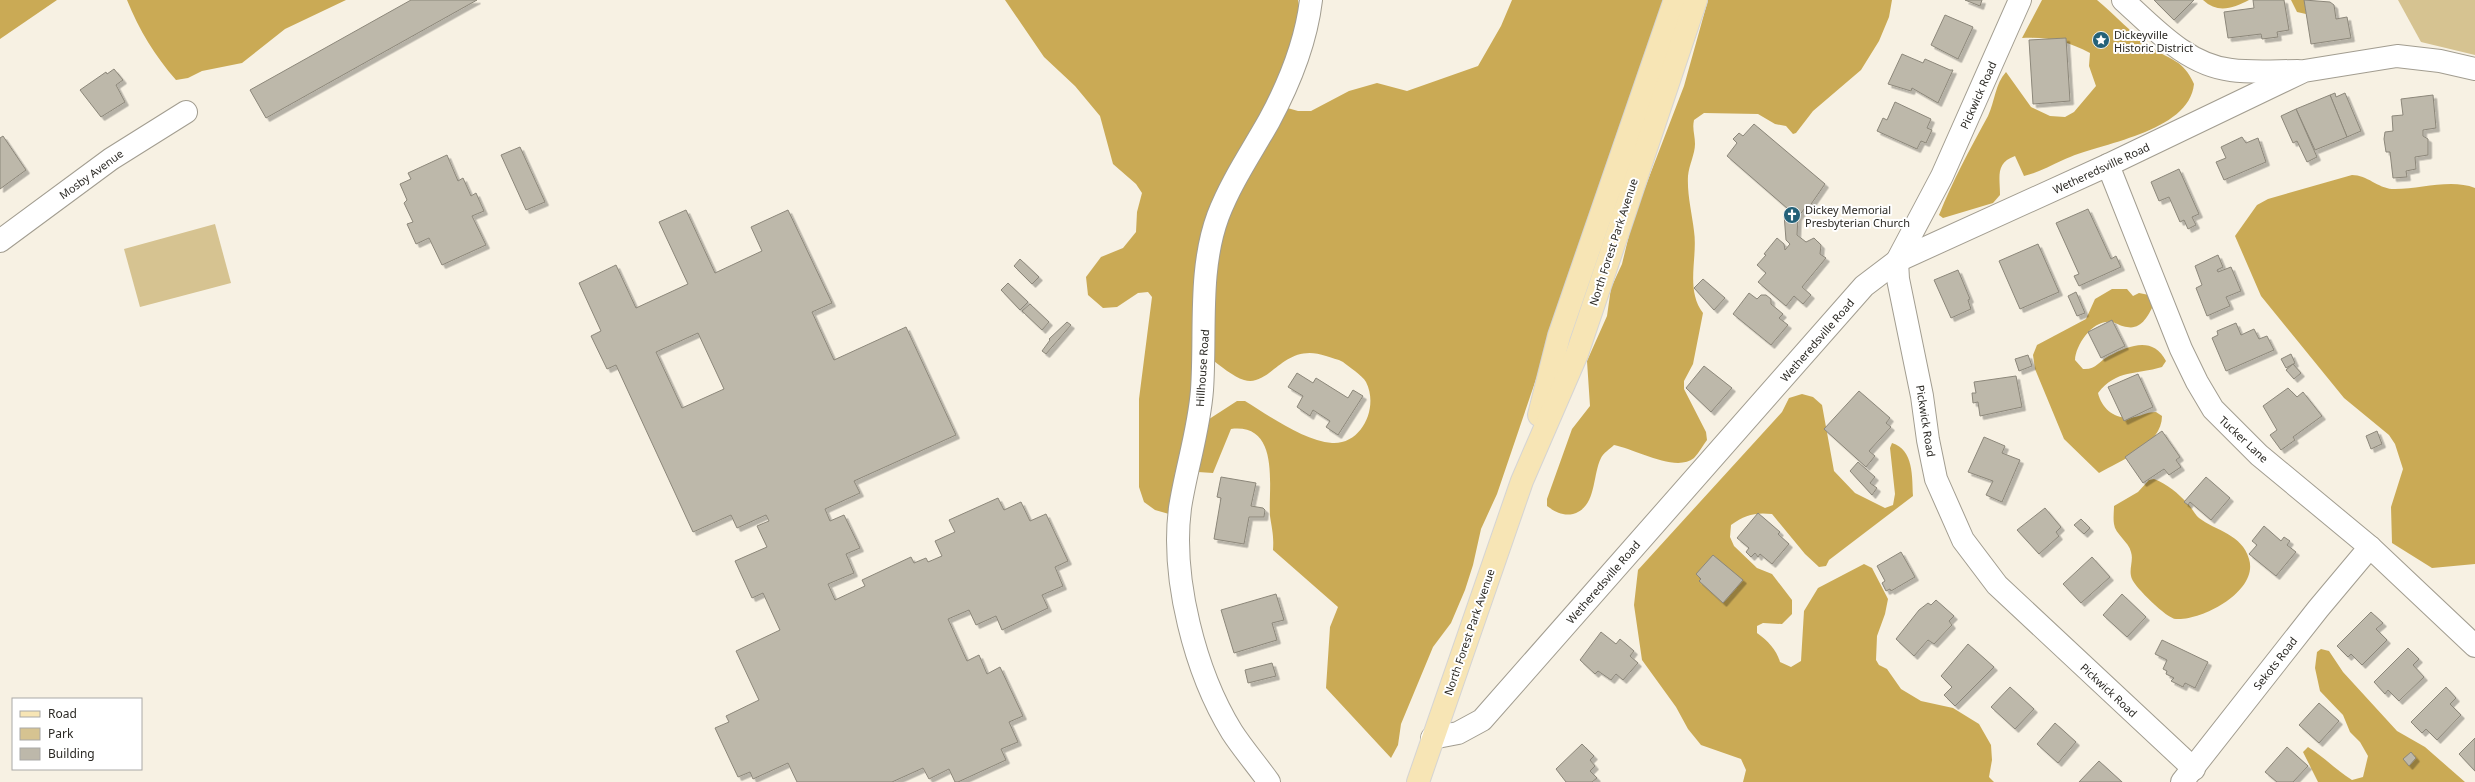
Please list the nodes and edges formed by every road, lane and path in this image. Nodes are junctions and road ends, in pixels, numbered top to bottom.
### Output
1 (1310, 0) edge
2 (1675, 0) edge
3 (1696, 0) edge
4 (2020, 0) edge
5 (2123, 0) edge
6 (2475, 69) edge
7 (2304, 71) junction
8 (186, 112) dead end
9 (2108, 165) junction
10 (0, 241) edge
11 (1897, 262) junction
12 (1522, 481) junction
13 (2370, 547) junction
14 (2475, 646) edge
15 (1432, 738) junction
16 (2188, 776) edge
17 (1269, 782) edge
18 (1418, 782) edge

1 - 17 street, Hillhouse Road
2 - 12 main road, North Forest Park Avenue
3 - 12 main road, North Forest Park Avenue
4 - 11 street, Pickwick Road
5 - 7 street, Wetheredsville Road
6 - 7 street, Wetheredsville Road
7 - 9 street, Wetheredsville Road
8 - 10 street, Mosby Avenue
9 - 11 street, Wetheredsville Road
9 - 13 street, Tucker Lane
11 - 15 street, Wetheredsville Road
11 - 16 street, Pickwick Road
12 - 15 main road, North Forest Park Avenue
13 - 14 street, Tucker Lane
13 - 16 street, Sekots Road
15 - 18 main road, North Forest Park Avenue

